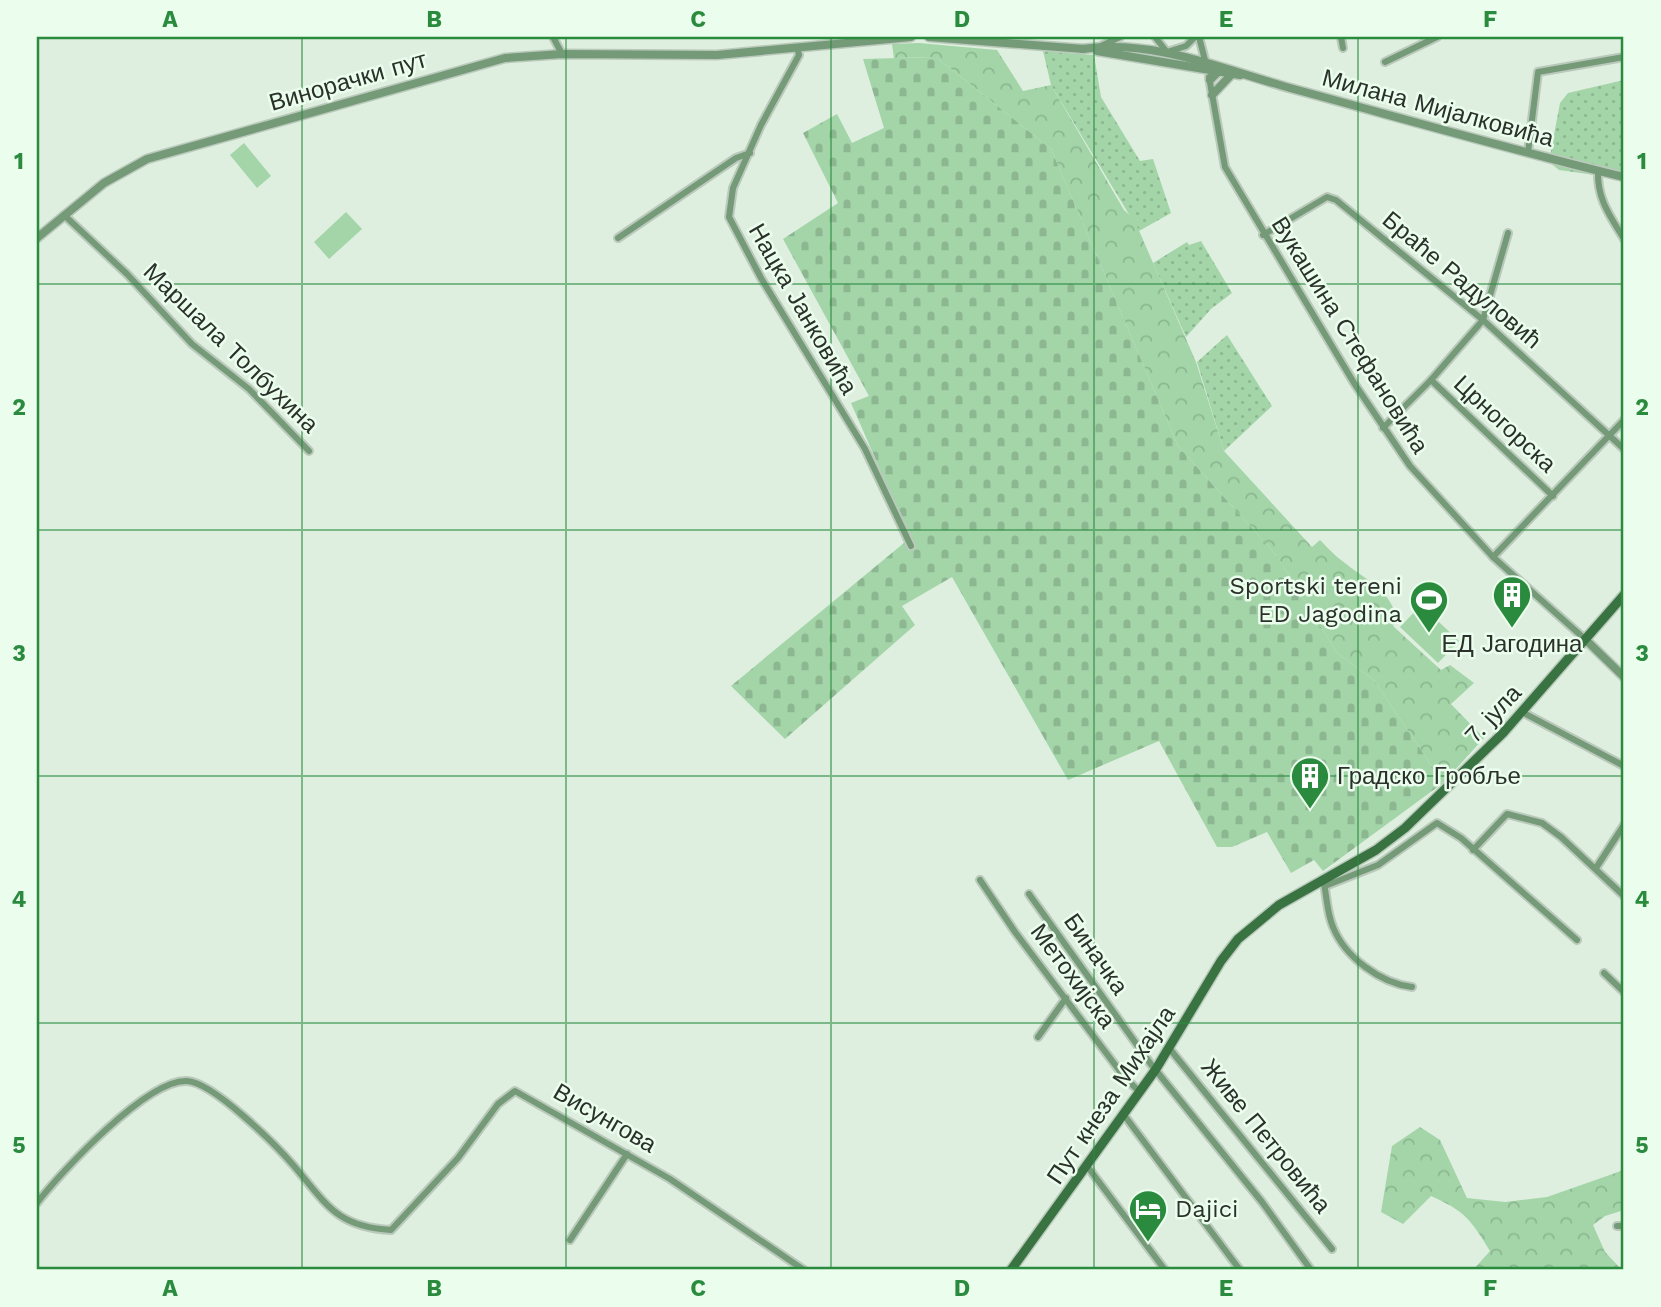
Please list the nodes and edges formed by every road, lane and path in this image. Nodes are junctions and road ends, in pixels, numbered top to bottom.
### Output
1 (553, 37) edge
2 (911, 37) edge
3 (929, 37) edge
4 (1120, 37) edge
5 (1197, 37) edge
6 (1341, 37) edge
7 (1437, 37) edge
8 (1156, 38) edge
9 (872, 39) edge
10 (1101, 46) junction
11 (797, 47) junction
12 (1343, 48) dead end
13 (1082, 49) junction
14 (1167, 52) junction
15 (562, 54) junction
16 (1141, 56) junction
17 (1624, 57) edge
18 (1205, 61) junction
19 (1385, 62) dead end
20 (1186, 65) junction
21 (1230, 72) junction
22 (1211, 74) junction
23 (1212, 94) junction
24 (1528, 152) junction
25 (750, 153) junction
26 (1598, 171) junction
27 (1624, 177) edge
28 (64, 215) junction
29 (1508, 233) dead end
30 (1263, 234) junction
31 (37, 238) edge
32 (618, 238) dead end
33 (1624, 239) edge
34 (1483, 320) junction
35 (1431, 380) junction
36 (1624, 420) edge
37 (1384, 428) junction
38 (1610, 435) junction
39 (1624, 449) edge
40 (309, 451) dead end
41 (1553, 496) junction
42 (911, 546) dead end
43 (1493, 557) junction
44 (1624, 595) edge
45 (1586, 640) junction
46 (1624, 677) edge
47 (1522, 712) junction
48 (1624, 766) edge
49 (1624, 824) edge
50 (1473, 850) junction
51 (1596, 868) junction
52 (980, 880) dead end
53 (1324, 882) junction
54 (1029, 894) dead end
55 (1624, 896) edge
56 (1238, 939) joint
57 (1577, 940) dead end
58 (1604, 973) dead end
59 (1412, 987) dead end
60 (1624, 991) edge
61 (1066, 998) junction
62 (1038, 1037) dead end
63 (1169, 1048) junction
64 (1156, 1069) junction
65 (1140, 1092) junction
66 (1124, 1115) junction
67 (627, 1154) junction
68 (1087, 1166) junction
69 (37, 1203) edge
70 (570, 1240) dead end
71 (1332, 1249) dead end
72 (804, 1270) edge
73 (1011, 1270) edge
74 (1165, 1270) edge
75 (1240, 1270) edge
76 (1311, 1270) edge

1 - 15 street
2 - 9 street
3 - 13 street, Милана Мијалковића
4 - 10 street
5 - 14 street
5 - 18 street, Вукашина Стефановића
6 - 12 street
7 - 19 street
8 - 14 street
9 - 11 street, Винорачки пут
10 - 13 street, Милана Мијалковића
10 - 14 street, Милана Мијалковића
11 - 15 street, Винорачки пут
11 - 25 street, Нацка Јанковића
13 - 16 street, Милана Мијалковића
14 - 16 street
14 - 18 street, Милана Мијалковића
14 - 20 street
15 - 28 street, Винорачки пут
16 - 20 street, Милана Мијалковића
17 - 24 street
18 - 21 street, Милана Мијалковића
18 - 22 street, Вукашина Стефановића
20 - 22 street, Милана Мијалковића
21 - 22 street
21 - 23 street
21 - 24 street, Милана Мијалковића
22 - 23 street, Вукашина Стефановића
23 - 30 street, Вукашина Стефановића
24 - 26 street, Милана Мијалковића
25 - 32 street
25 - 42 street, Нацка Јанковића
26 - 27 street, Милана Мијалковића
26 - 33 street
28 - 31 street, Винорачки пут
28 - 40 street, Маршала Толбухина
29 - 34 street
30 - 34 street, Браће Радуловић
30 - 37 street, Вукашина Стефановића
34 - 35 street
34 - 38 street, Браће Радуловић
35 - 37 street
35 - 41 street, Црногорска
36 - 38 street
37 - 43 street, Вукашина Стефановића
38 - 39 street, Браће Радуловић
38 - 41 street
41 - 43 street
43 - 45 street, Вукашина Стефановића
44 - 45 main road, 7. јула
45 - 46 street
45 - 47 main road, 7. јула
47 - 48 street
47 - 53 main road, 7. јула
49 - 51 street
50 - 51 street
50 - 53 street
50 - 57 street
51 - 55 street
52 - 61 street, Метохијска
53 - 56 main road, 7. јула
53 - 59 street
54 - 64 street, Биначка
56 - 63 main road, Пут кнеза Михајла
58 - 60 street
61 - 62 street
61 - 65 street, Метохијска
63 - 64 main road, Пут кнеза Михајла
63 - 71 street, Живе Петровића
64 - 65 main road, Пут кнеза Михајла
64 - 76 street, Биначка
65 - 66 main road, Пут кнеза Михајла
66 - 68 main road, Пут кнеза Михајла
66 - 75 street
67 - 69 street, Висунгова
67 - 70 street
67 - 72 street, Висунгова
68 - 73 main road, Пут кнеза Михајла
68 - 74 street

